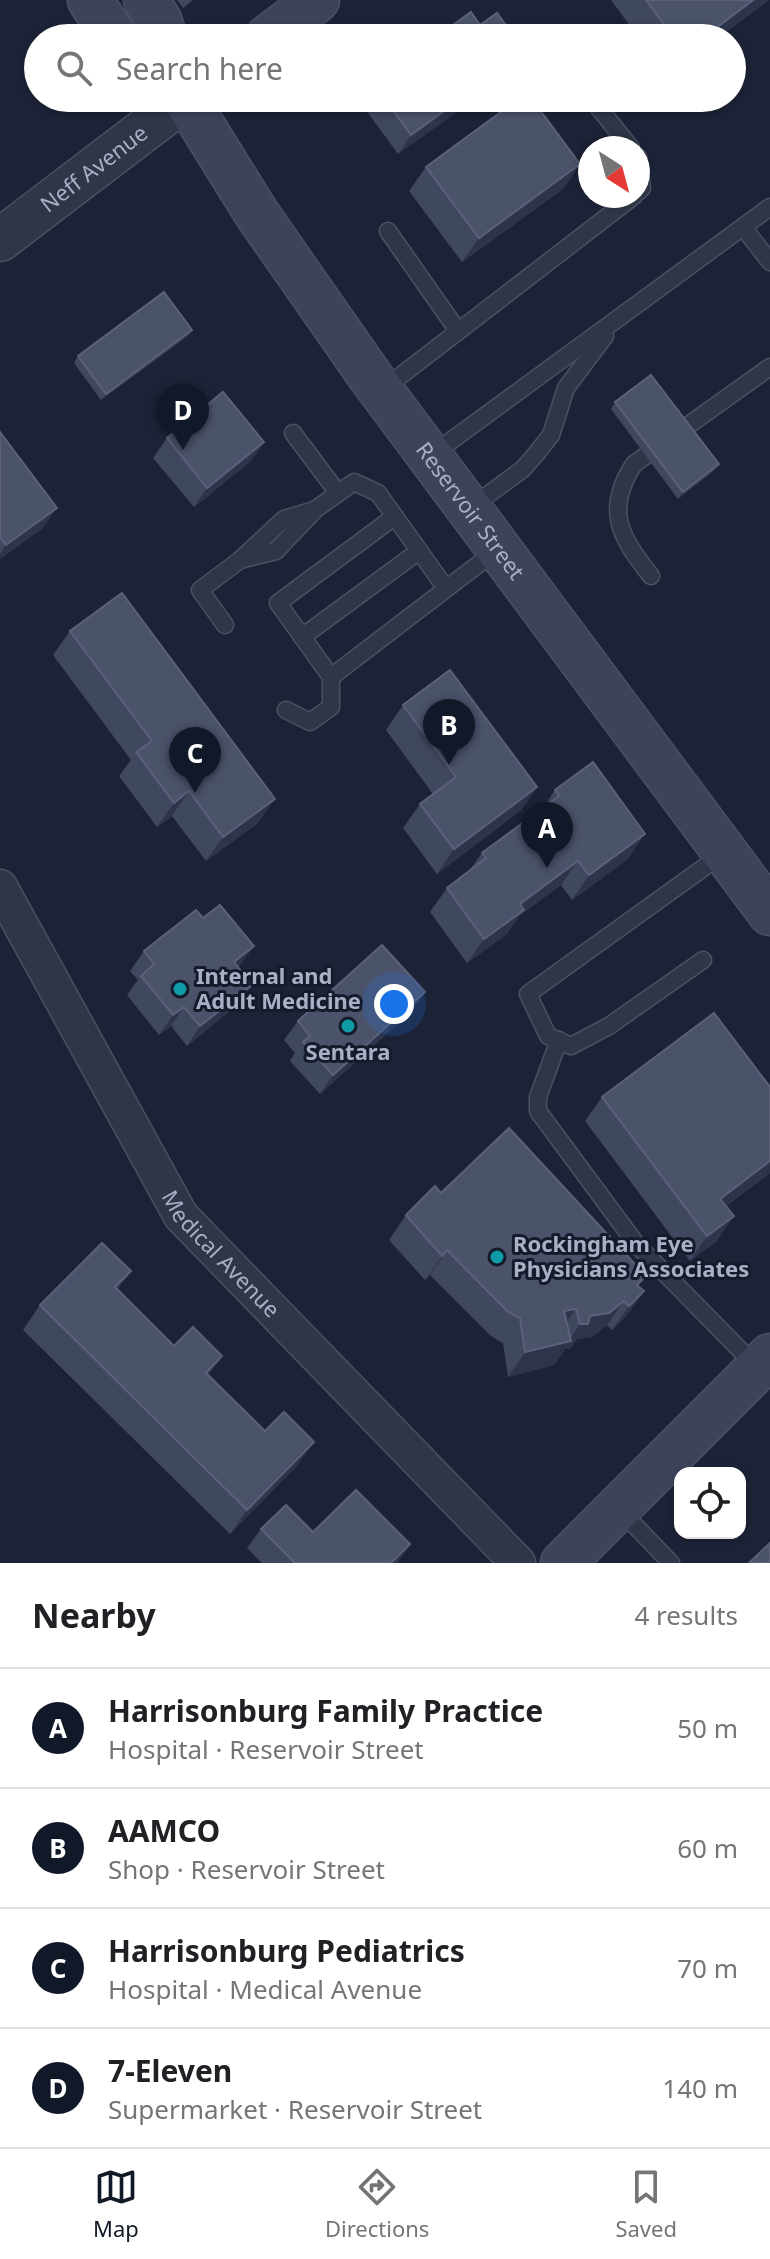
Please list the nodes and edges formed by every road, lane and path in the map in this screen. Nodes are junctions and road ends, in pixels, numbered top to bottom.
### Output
1 (90, 0) edge
2 (146, 0) edge
3 (317, 0) edge
4 (106, 24) edge
5 (160, 24) edge
6 (285, 24) edge
7 (167, 112) edge
8 (194, 112) edge
9 (602, 112) edge
10 (621, 136) edge
11 (770, 207) edge
12 (618, 208) edge
13 (743, 227) junction
14 (388, 231) dead end
15 (0, 240) edge
16 (770, 262) edge
17 (625, 314) junction
18 (458, 331) junction
19 (770, 367) edge
20 (381, 391) junction
21 (293, 433) dead end
22 (429, 457) junction
23 (338, 493) junction
24 (469, 509) junction
25 (394, 517) junction
26 (498, 549) junction
27 (419, 551) junction
28 (651, 576) dead end
29 (445, 587) junction
30 (225, 625) dead end
31 (302, 637) junction
32 (331, 677) junction
33 (286, 710) dead end
34 (726, 852) junction
35 (0, 887) edge
36 (770, 913) edge
37 (703, 960) dead end
38 (559, 1040) junction
39 (764, 1362) edge
40 (618, 1508) junction
41 (518, 1563) edge
42 (563, 1563) edge
43 (671, 1563) edge

1 - 4 main road
2 - 5 main road
3 - 6 main road
7 - 15 street, Neff Avenue
8 - 20 main road, Reservoir Street
9 - 10 lane
11 - 13 lane
12 - 18 lane
13 - 16 lane
13 - 17 lane
14 - 18 lane
17 - 22 lane
17 - 24 lane
18 - 20 lane
19 - 28 lane
20 - 22 main road, Reservoir Street
21 - 23 lane
22 - 24 main road, Reservoir Street
23 - 25 lane
23 - 30 lane
24 - 26 main road, Reservoir Street
25 - 27 lane
25 - 31 lane
26 - 29 lane
26 - 34 main road, Reservoir Street
27 - 29 lane
27 - 31 lane
29 - 32 lane
31 - 32 lane
32 - 33 lane
34 - 36 main road, Reservoir Street
34 - 38 lane
35 - 41 street, Medical Avenue
37 - 38 lane
38 - 39 lane
39 - 40 main road
40 - 42 main road
40 - 43 lane

